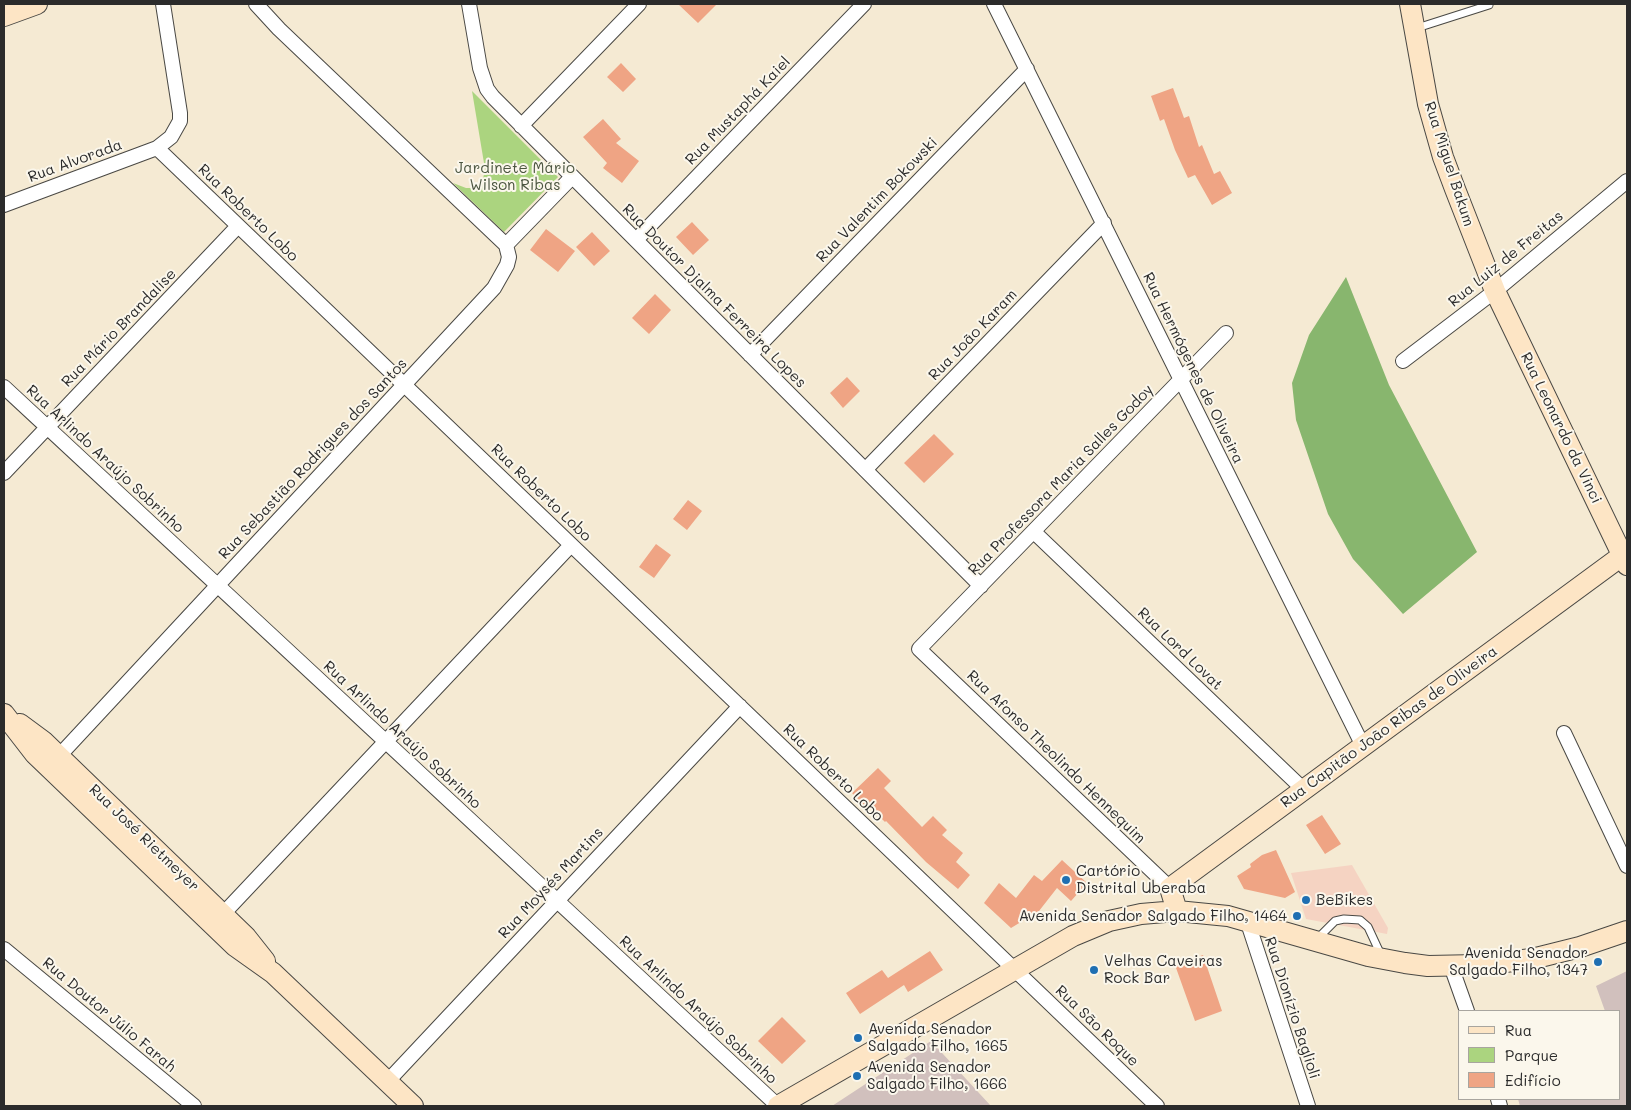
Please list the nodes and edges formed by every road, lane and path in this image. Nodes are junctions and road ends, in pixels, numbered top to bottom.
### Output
1 (37, 4) edge
2 (163, 4) edge
3 (256, 4) edge
4 (470, 4) edge
5 (639, 4) edge
6 (864, 4) edge
7 (994, 4) edge
8 (1410, 4) edge
9 (1489, 5) edge
10 (4, 16) edge
11 (1414, 29) junction
12 (1027, 69) junction
13 (521, 126) junction
14 (156, 148) junction
15 (572, 177) junction
16 (1627, 181) edge
17 (4, 205) edge
18 (1104, 223) junction
19 (238, 226) junction
20 (636, 240) junction
21 (506, 246) junction
22 (1495, 291) junction
23 (1226, 333) dead end
24 (750, 355) junction
25 (1403, 361) dead end
26 (1181, 380) junction
27 (404, 385) junction
28 (4, 387) edge
29 (47, 427) junction
30 (865, 470) junction
31 (4, 473) edge
32 (1034, 532) junction
33 (571, 545) junction
34 (1626, 557) edge
35 (218, 586) junction
36 (981, 586) junction
37 (919, 649) joint
38 (740, 706) junction
39 (4, 714) edge
40 (1564, 733) dead end
41 (385, 742) junction
42 (1363, 746) junction
43 (59, 756) junction
44 (1304, 790) junction
45 (1627, 866) edge
46 (1170, 888) junction
47 (557, 901) junction
48 (1177, 911) junction
49 (223, 914) junction
50 (1247, 920) junction
51 (1627, 931) edge
52 (1315, 941) junction
53 (4, 949) edge
54 (1383, 960) junction
55 (1451, 966) junction
56 (1015, 969) junction
57 (273, 973) junction
58 (1467, 1010) edge
59 (387, 1082) junction
60 (194, 1106) edge
61 (413, 1106) edge
62 (778, 1106) edge
63 (1156, 1106) edge
64 (1308, 1106) edge

1 - 10 main road
2 - 14 street
3 - 21 street
4 - 13 street, Rua Doutor Djalma Ferreira Lopes
5 - 13 street
6 - 20 street, Rua Mustaphá Kaiel
7 - 12 street, Rua Hermógenes de Oliveira
8 - 11 main road, Rua Miguel Bakum
9 - 11 lane
11 - 22 main road, Rua Miguel Bakum
12 - 18 street, Rua Hermógenes de Oliveira
12 - 24 street, Rua Valentim Bokowski
13 - 15 street, Rua Doutor Djalma Ferreira Lopes
14 - 17 street, Rua Alvorada
14 - 19 street, Rua Roberto Lobo
15 - 20 street, Rua Doutor Djalma Ferreira Lopes
15 - 21 street
16 - 22 street, Rua Luiz de Freitas
18 - 26 street, Rua Hermógenes de Oliveira
18 - 30 street, Rua João Karam
19 - 27 street, Rua Roberto Lobo
19 - 29 street, Rua Mário Brandalise
20 - 24 street, Rua Doutor Djalma Ferreira Lopes
21 - 27 street, Rua Sebastião Rodrigues dos Santos
22 - 25 street, Rua Luiz de Freitas
22 - 34 main road, Rua Leonardo da Vinci
23 - 26 street, Rua Professora Maria Salles Godoy
24 - 30 street, Rua Doutor Djalma Ferreira Lopes
26 - 32 street, Rua Professora Maria Salles Godoy
26 - 42 street, Rua Hermógenes de Oliveira
27 - 33 street, Rua Roberto Lobo
27 - 35 street, Rua Sebastião Rodrigues dos Santos
28 - 29 street, Rua Arlindo Araújo Sobrinho
29 - 31 street, Rua Mário Brandalise
29 - 35 street, Rua Arlindo Araújo Sobrinho
30 - 36 street, Rua Doutor Djalma Ferreira Lopes
32 - 36 street, Rua Professora Maria Salles Godoy
32 - 44 street, Rua Lord Lovat
33 - 38 street, Rua Roberto Lobo
33 - 41 street
34 - 42 main road, Rua Capitão João Ribas de Oliveira
35 - 41 street, Rua Arlindo Araújo Sobrinho
35 - 43 street, Rua Sebastião Rodrigues dos Santos
36 - 37 street, Rua Professora Maria Salles Godoy
37 - 46 street, Rua Afonso Theolindo Hennequim
38 - 47 street, Rua Moysés Martins
38 - 56 street, Rua Roberto Lobo
39 - 43 main road, Rua José Rietmeyer
39 - 57 main road, Rua José Rietmeyer
40 - 45 street
41 - 47 street, Rua Arlindo Araújo Sobrinho
41 - 49 street
42 - 44 main road, Rua Capitão João Ribas de Oliveira
43 - 49 main road, Rua José Rietmeyer
44 - 46 main road, Rua Capitão João Ribas de Oliveira
46 - 48 main road
47 - 59 street, Rua Moysés Martins
47 - 62 street, Rua Arlindo Araújo Sobrinho
48 - 50 main road
48 - 56 main road
49 - 57 main road, Rua José Rietmeyer
50 - 52 main road
50 - 64 street, Rua Dionízio Baglioli
51 - 55 main road
52 - 54 main road
52 - 54 lane
53 - 60 street, Rua Doutor Júlio Farah
54 - 55 main road
55 - 58 street
56 - 62 main road
56 - 63 street, Rua São Roque
57 - 59 main road, Rua José Rietmeyer
59 - 61 main road, Rua José Rietmeyer

